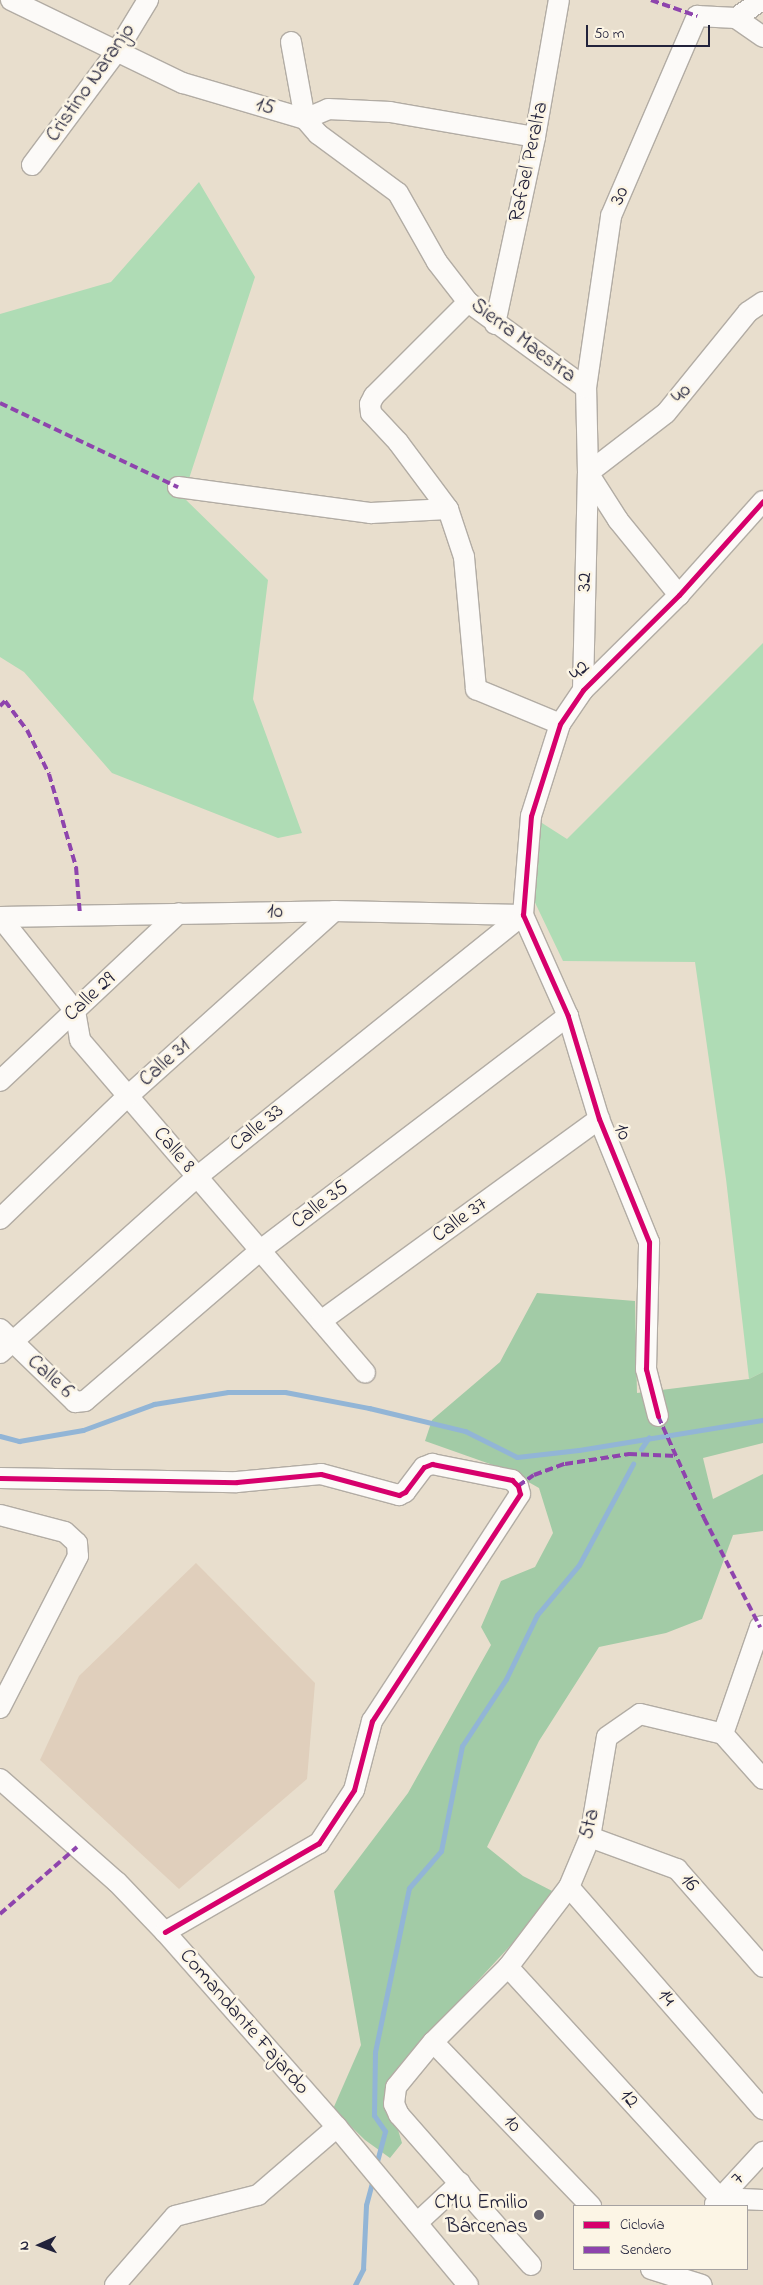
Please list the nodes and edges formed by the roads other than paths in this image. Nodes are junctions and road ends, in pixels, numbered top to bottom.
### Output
1 (11, 0) edge
2 (148, 0) edge
3 (559, 0) edge
4 (762, 0) edge
5 (736, 18) junction
6 (763, 37) edge
7 (291, 42) dead end
8 (117, 51) junction
9 (305, 119) junction
10 (535, 137) junction
11 (32, 165) dead end
12 (468, 302) junction
13 (763, 302) edge
14 (495, 324) junction
15 (586, 388) junction
16 (588, 473) junction
17 (178, 487) dead end
18 (763, 501) edge
19 (448, 510) junction
20 (679, 596) junction
21 (583, 690) junction
22 (560, 724) junction
23 (334, 911) junction
24 (179, 913) junction
25 (523, 915) junction
26 (0, 917) edge
27 (74, 1011) junction
28 (568, 1016) junction
29 (0, 1081) edge
30 (128, 1096) junction
31 (599, 1119) junction
32 (197, 1176) junction
33 (0, 1218) edge
34 (262, 1249) junction
35 (321, 1321) junction
36 (4, 1341) edge
37 (365, 1373) dead end
38 (80, 1403) joint
39 (658, 1416) dead end
40 (0, 1478) edge
41 (0, 1515) edge
42 (763, 1626) edge
43 (0, 1708) edge
44 (723, 1734) junction
45 (0, 1779) edge
46 (763, 1779) edge
47 (590, 1837) junction
48 (569, 1887) junction
49 (165, 1932) junction
50 (763, 1967) edge
51 (508, 1968) junction
52 (433, 2042) junction
53 (763, 2109) edge
54 (337, 2127) junction
55 (763, 2152) edge
56 (460, 2183) junction
57 (763, 2200) edge
58 (716, 2202) edge
59 (590, 2205) edge
60 (417, 2223) junction
61 (531, 2265) dead end
62 (651, 2273) edge
63 (115, 2285) edge
64 (468, 2285) edge
65 (702, 2285) edge

1 - 8 street, 15
2 - 8 street, Cristino Naranjo
3 - 10 street, Rafael Peralta
4 - 5 street
5 - 6 street
5 - 15 street, 30
7 - 9 street
8 - 9 street, 15
8 - 11 street, Cristino Naranjo
9 - 10 street
9 - 12 street, Sierra Maestra
10 - 14 street, Rafael Peralta
12 - 14 street, Sierra Maestra
12 - 19 street
13 - 16 street, 40
14 - 15 street, Sierra Maestra
15 - 16 street, Sierra Maestra
16 - 20 street
16 - 21 street, 32
17 - 19 street
18 - 20 street, 42
19 - 22 street
20 - 21 street, 42
21 - 22 street, 42
22 - 25 street, 42
23 - 24 street, 10
23 - 25 street, 10
23 - 30 street, Calle 31
24 - 26 street, 10
24 - 27 street, Calle 29
25 - 28 street, 10
25 - 32 street, Calle 33
26 - 27 street, Calle 8
27 - 29 street, Calle 29
27 - 30 street, Calle 8
28 - 31 street, 10
28 - 34 street, Calle 35
30 - 32 street, Calle 8
30 - 33 street, Calle 31
31 - 35 street, Calle 37
31 - 39 street, 10
32 - 34 street, Calle 8
32 - 36 street, Calle 33
34 - 35 street, Calle 8
34 - 38 street, Calle 35
35 - 37 street, Calle 8
36 - 38 street, Calle 6
40 - 49 street
41 - 43 street
42 - 44 street
44 - 46 street
44 - 47 street, 5ta
45 - 49 street, Comandante Fajardo
47 - 48 street, 5ta
47 - 50 street, 16
48 - 51 street, 5ta
48 - 53 street, 14
49 - 54 street, Comandante Fajardo
51 - 52 street, 5ta
51 - 58 street, 12
52 - 56 street, 5ta
52 - 59 street, 10
54 - 60 street, Comandante Fajardo
54 - 63 street
55 - 58 street, 7
56 - 60 street
56 - 61 street
57 - 58 street
60 - 64 street, Comandante Fajardo
62 - 65 street

